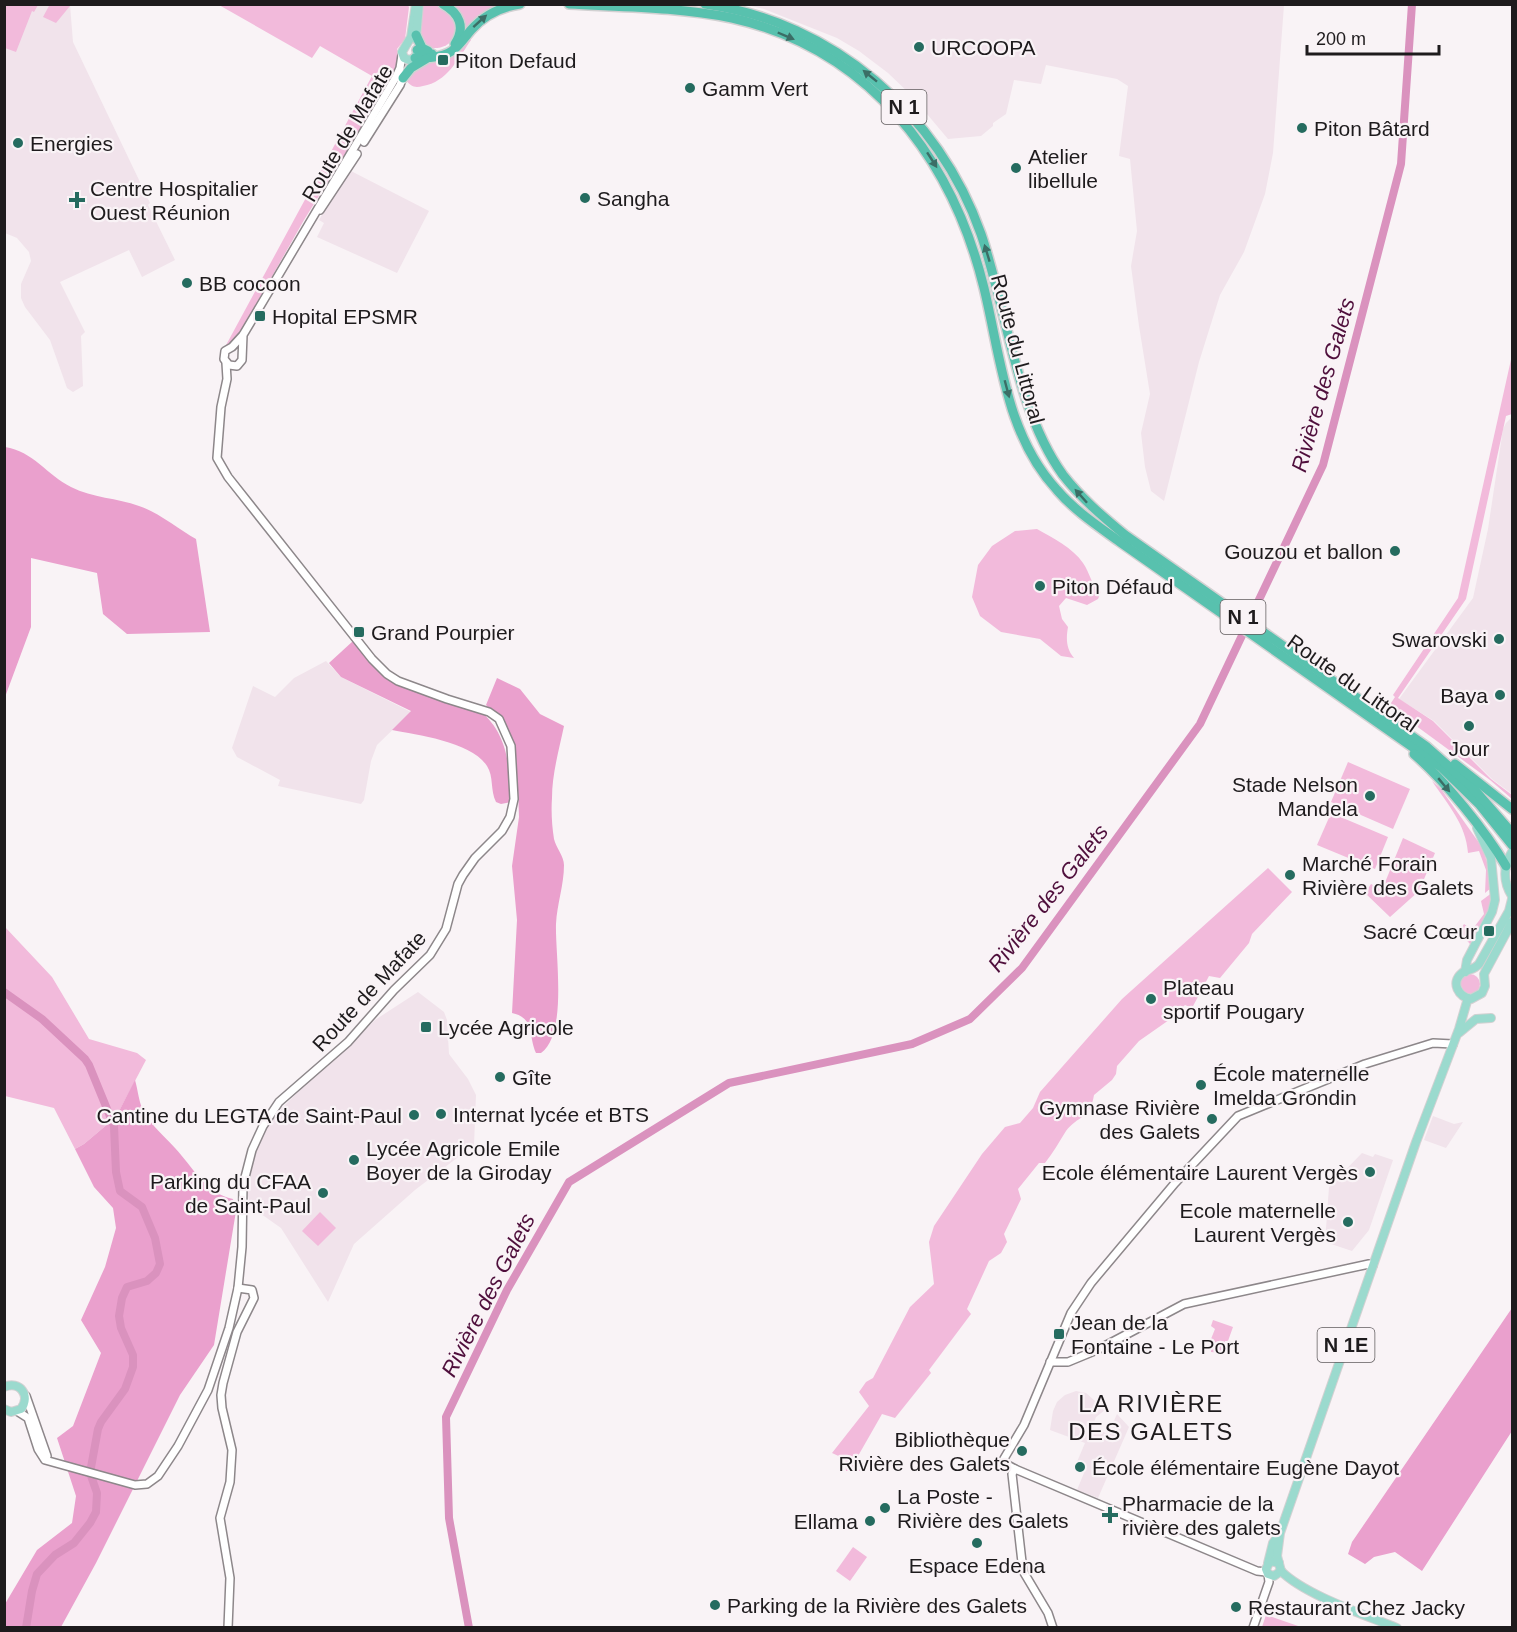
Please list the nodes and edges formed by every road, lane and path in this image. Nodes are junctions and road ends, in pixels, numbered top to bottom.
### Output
1 (443, 4) edge
2 (520, 4) edge
3 (569, 4) edge
4 (705, 4) edge
5 (418, 7) edge
6 (416, 35) junction
7 (403, 51) junction
8 (415, 54) junction
9 (434, 55) junction
10 (403, 78) junction
11 (310, 224) junction
12 (243, 335) junction
13 (232, 347) junction
14 (242, 352) junction
15 (226, 363) junction
16 (237, 366) junction
17 (227, 379) junction
18 (1123, 538) junction
19 (1358, 703) junction
20 (1371, 717) junction
21 (1396, 724) junction
22 (1511, 808) edge
23 (1473, 820) junction
24 (1512, 833) edge
25 (1512, 845) edge
26 (1509, 860) edge
27 (1512, 898) edge
28 (1510, 926) edge
29 (1468, 971) junction
30 (1483, 978) junction
31 (1465, 997) junction
32 (1491, 1018) dead end
33 (1456, 1036) junction
34 (1373, 1265) junction
35 (238, 1288) junction
36 (1050, 1362) junction
37 (5, 1386) edge
38 (26, 1396) junction
39 (9, 1413) edge
40 (56, 1463) junction
41 (1015, 1469) junction
42 (1272, 1570) junction
43 (228, 1628) edge
44 (1053, 1628) edge
45 (1253, 1628) edge
46 (1397, 1628) edge

1 - 9 highway
9 -> 2 highway
3 -> 18 highway, Route du Littoral / N 1
18 -> 4 highway, Route du Littoral / N 1
5 - 6 main road
5 - 7 main road
6 - 8 main road
6 - 9 highway
7 - 8 main road
7 - 8 main road
7 - 11 main road, Route de Mafate
8 - 9 highway
8 - 10 main road, Route de Mafate
9 - 10 highway
10 - 11 main road, Route de Mafate
11 - 12 main road, Route de Mafate
12 - 13 main road, Route de Mafate
12 - 14 main road, Route de Mafate
13 - 14 main road
13 - 15 main road
14 - 16 main road
15 - 16 main road
15 - 17 main road, Route de Mafate
16 - 17 main road, Route de Mafate
17 - 35 main road, Route de Mafate
18 - 19 highway, Route du Littoral / N 1
19 - 20 highway, Route du Littoral / N 1
19 - 21 highway, Route du Littoral / N 1
20 -> 23 highway
20 - 25 highway, Route du Littoral / N 1
21 - 22 highway
21 - 24 highway, Route du Littoral / N 1
23 - 26 highway
23 - 29 main road
26 - 27 main road
27 - 29 main road
28 - 30 main road
29 - 30 main road
29 - 31 main road
30 - 31 main road
31 - 33 main road, N 1E
32 - 33 main road
33 - 34 main road, N 1E
33 - 36 main road
34 - 36 main road
34 - 42 main road, N 1E
35 - 40 main road, Route de Mafate
35 - 43 main road
36 - 41 main road
37 - 38 main road
38 - 39 main road
38 - 40 main road
39 - 40 main road
41 - 42 main road
41 - 44 main road
42 - 45 main road
42 - 46 main road

